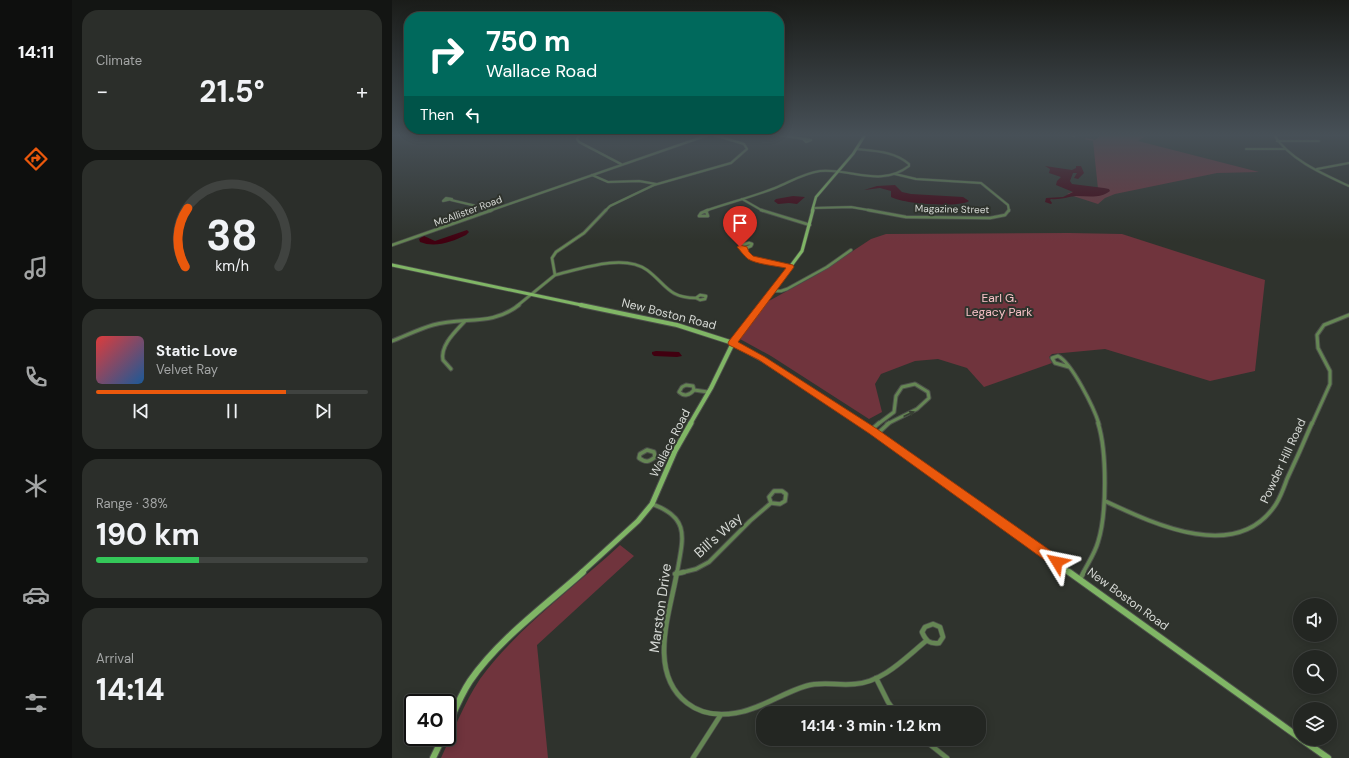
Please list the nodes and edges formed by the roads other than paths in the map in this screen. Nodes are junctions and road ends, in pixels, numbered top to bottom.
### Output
1 (604, 170) edge
2 (705, 170) edge
3 (902, 170) edge
4 (1320, 170) edge
5 (838, 172) junction
6 (895, 174) junction
7 (592, 175) junction
8 (657, 184) junction
9 (1349, 186) edge
10 (742, 199) junction
11 (450, 200) dead end
12 (813, 208) junction
13 (490, 210) junction
14 (706, 211) dead end
15 (810, 225) junction
16 (392, 245) edge
17 (744, 249) junction
18 (851, 250) dead end
19 (392, 265) edge
20 (790, 267) junction
21 (555, 275) junction
22 (771, 291) junction
23 (532, 294) junction
24 (696, 298) dead end
25 (1349, 315) edge
26 (465, 321) junction
27 (392, 341) edge
28 (732, 343) junction
29 (1069, 367) dead end
30 (451, 369) dead end
31 (694, 390) junction
32 (708, 392) junction
33 (871, 430) junction
34 (877, 434) junction
35 (655, 457) junction
36 (672, 459) junction
37 (1105, 501) junction
38 (771, 503) junction
39 (652, 504) junction
40 (675, 574) junction
41 (1080, 579) junction
42 (926, 641) junction
43 (876, 678) junction
44 (456, 706) edge
45 (891, 706) edge
46 (720, 716) junction
47 (1293, 732) edge
48 (439, 746) edge
49 (932, 746) edge
50 (1312, 746) edge
51 (433, 758) edge
52 (693, 758) edge
53 (947, 758) edge
54 (1328, 758) edge

1 - 7 street, McAllister Road
2 - 8 street
3 - 6 street
4 - 9 street
5 - 6 street
5 - 10 street
5 - 12 street, Wallace Road
6 - 12 street, Magazine Street
7 - 8 street
7 - 13 street, McAllister Road
8 - 21 street
10 - 14 street
10 - 15 street
11 - 13 street
12 - 15 street, Wallace Road
13 - 16 street, McAllister Road
15 - 20 street, Wallace Road
17 - 17 street
17 - 20 street
18 - 22 street
19 - 23 street, New Boston Road
20 - 22 street, Wallace Road
21 - 23 street
21 - 24 street
22 - 28 street, Wallace Road
23 - 26 street
23 - 28 street, New Boston Road
25 - 37 street, Powder Hill Road
26 - 27 street
26 - 30 street
28 - 32 street, Wallace Road
28 - 33 street, New Boston Road
29 - 37 street
31 - 31 street
31 - 32 street
32 - 36 street, Wallace Road
33 - 34 street, New Boston Road
34 -> 33 street
34 - 41 street, New Boston Road
35 - 35 street
35 - 36 street
36 - 39 street, Wallace Road
37 - 41 street
38 - 38 street, Bill's Way
38 - 40 street, Bill's Way
39 - 40 street, Marston Drive
39 - 44 street, Wallace Road
40 - 46 street, Marston Drive
41 - 47 street, New Boston Road
42 - 42 street, Marston Drive
42 - 43 street, Marston Drive
43 - 45 street
43 - 46 street, Marston Drive
46 - 52 street
48 - 51 street
49 - 53 street
50 - 54 street, New Boston Road

